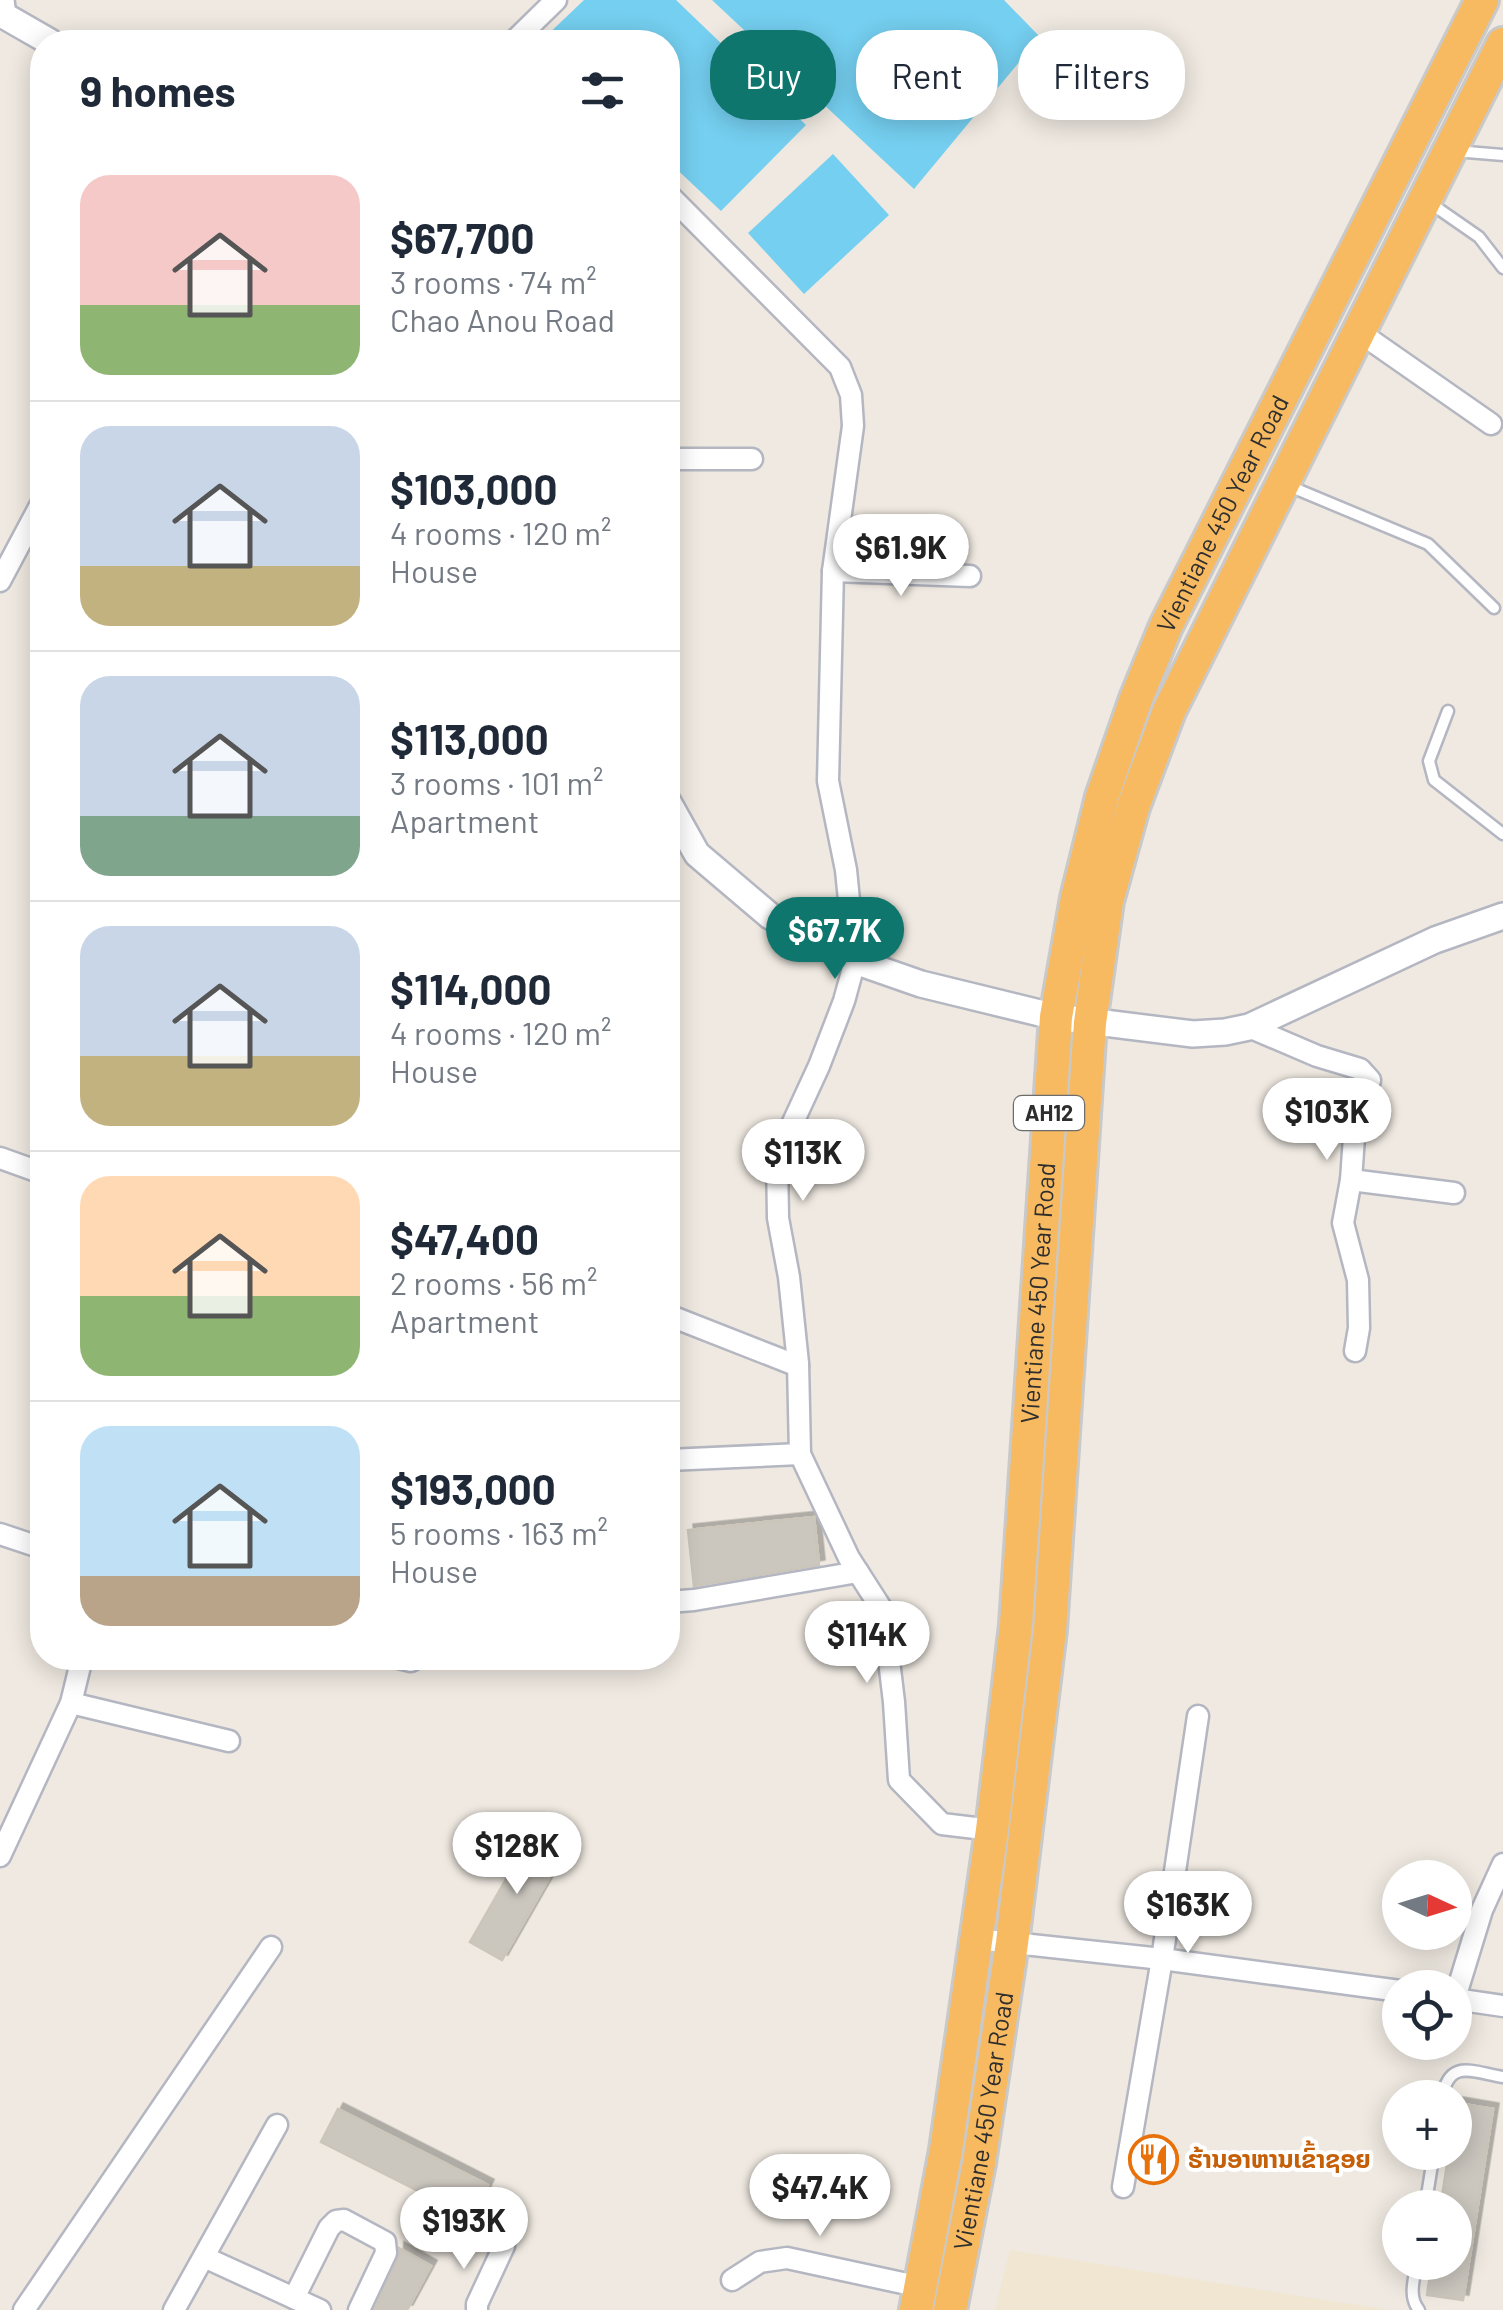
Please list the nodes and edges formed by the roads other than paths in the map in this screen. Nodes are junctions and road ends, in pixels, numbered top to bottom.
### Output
1 (556, 0) edge
2 (1482, 0) edge
3 (1, 10) edge
4 (32, 30) edge
5 (527, 30) edge
6 (1502, 47) edge
7 (1450, 151) junction
8 (1503, 155) edge
9 (1425, 200) junction
10 (680, 206) edge
11 (1503, 268) edge
12 (1359, 332) junction
13 (1491, 424) dead end
14 (680, 459) edge
15 (752, 459) dead end
16 (1283, 484) junction
17 (30, 525) edge
18 (833, 571) junction
19 (970, 576) dead end
20 (0, 581) edge
21 (1494, 608) dead end
22 (1448, 711) dead end
23 (680, 824) edge
24 (1503, 834) edge
25 (1503, 916) edge
26 (855, 962) junction
27 (1056, 1017) junction
28 (1090, 1022) junction
29 (1249, 1026) junction
30 (0, 1158) edge
31 (30, 1169) edge
32 (1351, 1180) junction
33 (1454, 1193) dead end
34 (680, 1319) edge
35 (1355, 1351) dead end
36 (798, 1366) junction
37 (800, 1454) junction
38 (680, 1459) edge
39 (0, 1534) edge
40 (30, 1544) edge
41 (858, 1572) junction
42 (680, 1601) edge
43 (79, 1670) edge
44 (72, 1703) junction
45 (1198, 1716) dead end
46 (229, 1740) dead end
47 (992, 1830) junction
48 (0, 1856) edge
49 (1503, 1864) edge
50 (976, 1939) junction
51 (1012, 1943) junction
52 (272, 1947) dead end
53 (1162, 1959) junction
54 (1464, 1970) edge
55 (1382, 1989) edge
56 (1472, 2001) edge
57 (1503, 2006) edge
58 (1503, 2077) edge
59 (1447, 2080) edge
60 (276, 2126) dead end
61 (1123, 2187) dead end
62 (504, 2246) dead end
63 (204, 2258) junction
64 (732, 2280) dead end
65 (1415, 2280) edge
66 (294, 2298) junction
67 (918, 2299) edge
68 (24, 2310) edge
69 (174, 2310) edge
70 (320, 2310) edge
71 (359, 2310) edge
72 (477, 2310) edge
73 (950, 2310) edge
74 (1420, 2310) edge

1 - 5 street
2 - 27 highway, Vientiane 450 Year Road / AH12
3 - 4 street
6 - 7 highway, Vientiane 450 Year Road / AH12
7 - 8 lane
7 - 9 highway, Vientiane 450 Year Road / AH12
9 - 11 lane
9 - 12 highway, Vientiane 450 Year Road / AH12
10 - 18 street
12 - 13 street
12 - 16 highway, Vientiane 450 Year Road / AH12
14 - 15 street
16 - 21 lane
16 - 28 highway, Vientiane 450 Year Road / AH12
17 - 20 street
18 - 19 street
18 - 26 street
22 - 24 lane
23 - 26 street
25 - 29 street
26 - 27 street
26 - 36 street
27 - 28 street
27 - 47 highway, Vientiane 450 Year Road / AH12
28 - 29 street
28 - 51 highway, Vientiane 450 Year Road / AH12
29 - 32 street
30 - 31 street
32 - 33 street
32 - 35 street
34 - 36 street
36 - 37 street
37 - 38 street
37 - 41 street
39 - 40 street
41 - 42 street
41 - 47 street
43 - 44 street
44 - 46 street
44 - 48 street
45 - 53 street
47 - 50 highway, Vientiane 450 Year Road / AH12
49 - 54 street
50 - 51 street
50 - 67 highway, Vientiane 450 Year Road / AH12
51 - 53 street
51 - 73 highway, Vientiane 450 Year Road / AH12
52 - 68 street
53 - 55 street
53 - 61 street
56 - 57 street
58 - 59 lane
60 - 63 street
62 - 72 street
63 - 66 street
63 - 69 street
64 - 67 street
65 - 74 lane
66 - 70 street
66 - 71 street

